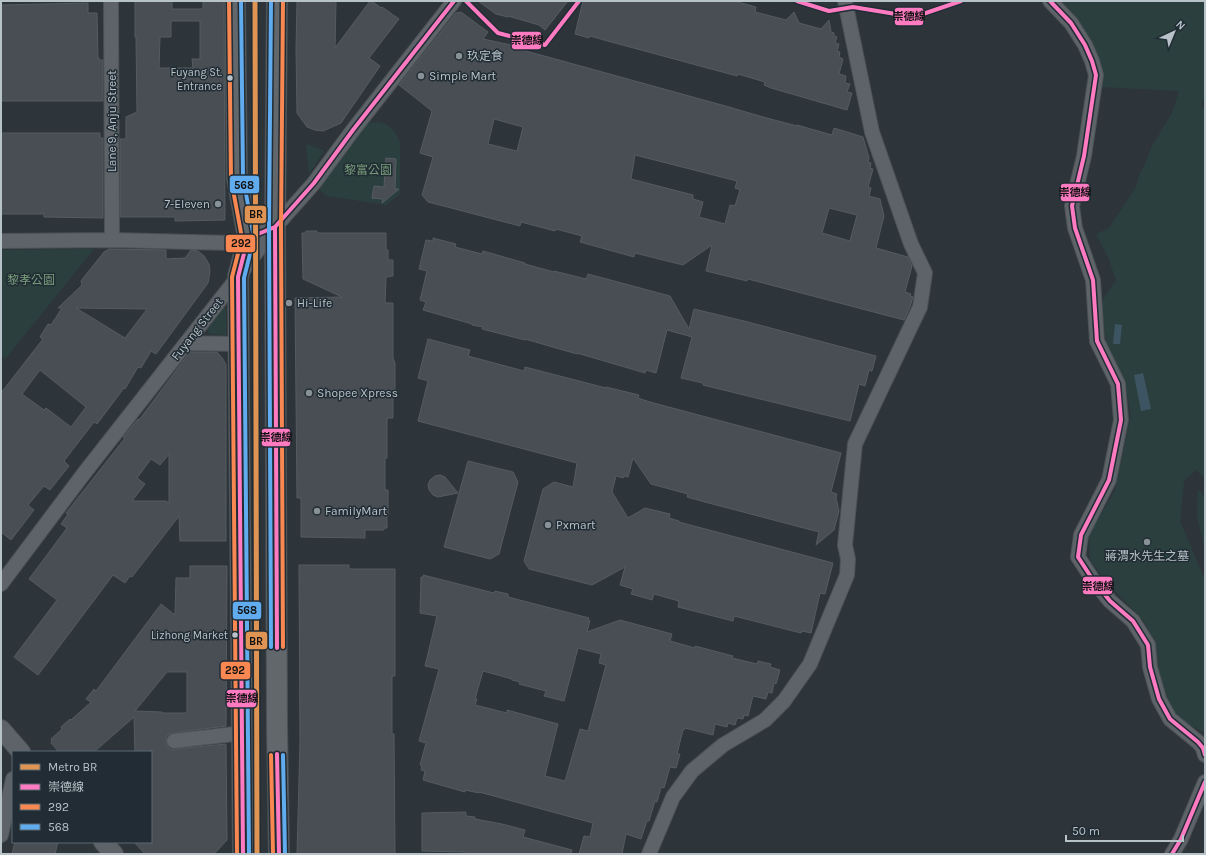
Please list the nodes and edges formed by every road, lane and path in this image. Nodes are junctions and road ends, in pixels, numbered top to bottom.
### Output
1 (111, 1) edge
2 (235, 1) edge
3 (277, 1) edge
4 (454, 1) edge
5 (845, 1) edge
6 (1050, 1) edge
7 (275, 227) junction
8 (248, 238) junction
9 (112, 240) junction
10 (1, 241) edge
11 (238, 277) junction
12 (186, 343) junction
13 (239, 344) junction
14 (1, 584) edge
15 (1, 729) edge
16 (242, 733) junction
17 (174, 741) dead end
18 (20, 751) edge
19 (1205, 754) edge
20 (1205, 782) edge
21 (12, 784) edge
22 (1, 835) edge
23 (104, 843) edge
24 (114, 854) edge
25 (243, 854) edge
26 (279, 854) edge
27 (649, 854) edge
28 (1172, 854) edge

1 - 9 street, Lane 9, Anju Street
2 - 8 main road
3 - 7 main road
4 - 7 street, Fuyang Street
5 - 27 street
6 - 19 street
7 - 8 street
7 - 11 street, Fuyang Street
7 - 26 main road
8 - 9 street
8 - 11 main road
9 - 10 street
11 - 12 street, Fuyang Street
11 - 13 main road
12 - 13 street
12 - 14 street, Fuyang Street
13 - 16 main road
15 - 18 street
16 - 17 street
16 - 25 main road
20 - 28 street
21 - 22 street
23 - 24 street

